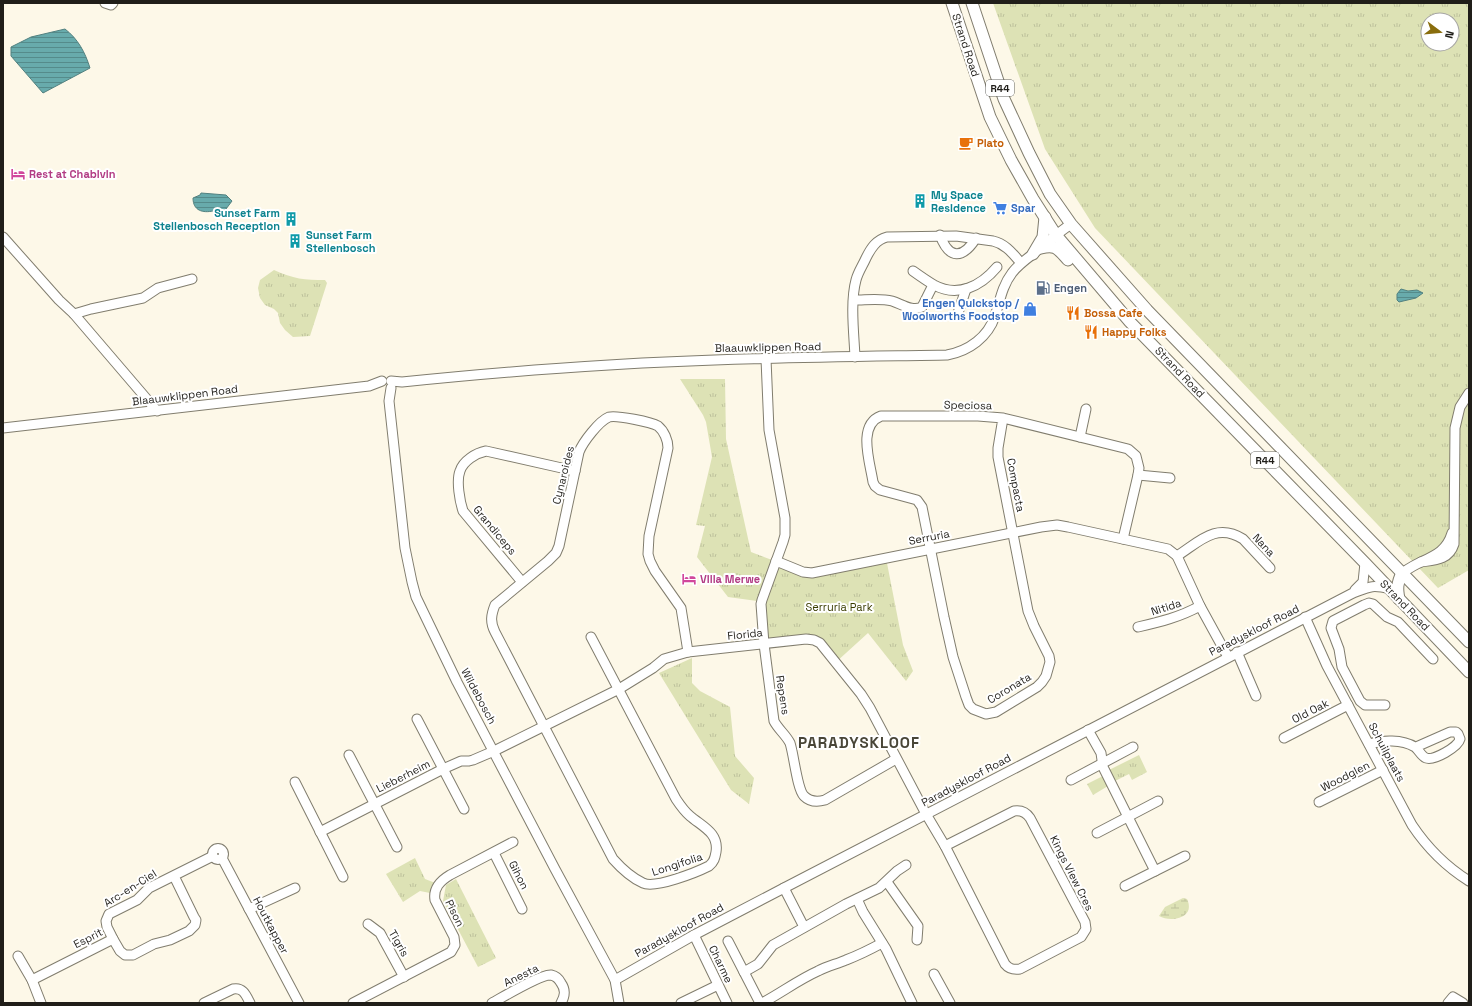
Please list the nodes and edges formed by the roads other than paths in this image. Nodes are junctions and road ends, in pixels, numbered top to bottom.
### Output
1 (105, 3) edge
2 (113, 3) edge
3 (952, 3) edge
4 (972, 3) edge
5 (1045, 217) junction
6 (1071, 224) junction
7 (1056, 235) junction
8 (3, 236) edge
9 (940, 236) junction
10 (976, 238) junction
11 (1037, 251) junction
12 (1021, 263) junction
13 (997, 267) dead end
14 (913, 271) dead end
15 (192, 279) dead end
16 (933, 284) junction
17 (1100, 287) junction
18 (966, 290) junction
19 (854, 300) junction
20 (74, 314) junction
21 (957, 316) dead end
22 (855, 357) junction
23 (766, 359) junction
24 (387, 386) junction
25 (1469, 393) edge
26 (1086, 409) dead end
27 (157, 411) junction
28 (1003, 418) junction
29 (3, 428) edge
30 (1080, 437) junction
31 (575, 471) junction
32 (1138, 475) junction
33 (1170, 478) dead end
34 (1013, 533) junction
35 (1123, 539) junction
36 (930, 549) junction
37 (1177, 556) junction
38 (776, 561) junction
39 (1365, 563) junction
40 (1270, 568) dead end
41 (1402, 573) junction
42 (1377, 575) junction
43 (522, 582) junction
44 (1390, 589) junction
45 (1352, 594) junction
46 (1399, 599) junction
47 (1200, 606) junction
48 (1305, 617) junction
49 (1138, 627) dead end
50 (591, 637) dead end
51 (1469, 642) edge
52 (764, 644) junction
53 (1338, 649) junction
54 (688, 652) junction
55 (1237, 652) junction
56 (1228, 657) junction
57 (1323, 657) junction
58 (1433, 659) dead end
59 (1469, 672) edge
60 (619, 689) junction
61 (1256, 696) dead end
62 (1348, 705) junction
63 (1385, 705) dead end
64 (417, 719) dead end
65 (544, 726) junction
66 (1088, 730) junction
67 (1284, 738) dead end
68 (1369, 744) junction
69 (1133, 747) dead end
70 (1416, 747) dead end
71 (494, 751) junction
72 (349, 755) dead end
73 (896, 759) junction
74 (1102, 764) junction
75 (443, 769) junction
76 (1383, 770) junction
77 (1071, 780) dead end
78 (295, 782) dead end
79 (1158, 801) dead end
80 (1319, 802) dead end
81 (374, 804) junction
82 (464, 809) dead end
83 (926, 814) junction
84 (1128, 816) junction
85 (320, 832) junction
86 (1097, 832) dead end
87 (513, 842) dead end
88 (945, 846) junction
89 (397, 847) dead end
90 (494, 853) junction
91 (1184, 856) dead end
92 (217, 857) joint
93 (906, 865) dead end
94 (1155, 871) junction
95 (174, 876) junction
96 (343, 877) dead end
97 (1469, 881) edge
98 (887, 882) junction
99 (1126, 886) dead end
100 (295, 888) dead end
101 (784, 888) junction
102 (857, 899) junction
103 (249, 909) junction
104 (522, 909) dead end
105 (368, 924) dead end
106 (804, 927) junction
107 (694, 935) junction
108 (113, 939) junction
109 (917, 940) dead end
110 (728, 941) dead end
111 (882, 943) junction
112 (18, 956) dead end
113 (744, 972) junction
114 (934, 974) dead end
115 (404, 977) junction
116 (32, 980) junction
117 (615, 980) junction
118 (718, 985) junction
119 (40, 1003) edge
120 (204, 1003) edge
121 (250, 1003) edge
122 (299, 1003) edge
123 (353, 1003) edge
124 (492, 1003) edge
125 (561, 1003) edge
126 (619, 1003) edge
127 (680, 1003) edge
128 (727, 1003) edge
129 (761, 1003) edge
130 (912, 1003) edge
131 (950, 1003) edge
132 (1448, 1003) edge
133 (1463, 1003) edge

1 - 2 street
3 - 5 main road, Strand Road / R44
4 - 6 main road, Strand Road / R44
5 - 7 main road, Strand Road / R44
5 - 11 main road
6 - 7 street, Blaauwklippen Road
6 - 41 main road, Strand Road / R44
7 - 11 street, Blaauwklippen Road
7 - 17 main road, Strand Road / R44
8 - 20 street
9 - 10 street
9 - 10 street
9 - 19 street
10 - 12 street
11 - 12 street, Blaauwklippen Road
11 - 17 main road
12 - 22 street, Blaauwklippen Road
13 - 18 street
14 - 16 street
15 - 20 street
16 - 18 street
16 - 19 street
17 - 39 main road, Strand Road / R44
18 - 21 street
19 - 22 street
20 - 27 street
22 - 23 street, Blaauwklippen Road
23 - 24 street, Blaauwklippen Road
23 - 38 street
24 - 27 street, Blaauwklippen Road
24 - 71 street, Wildebosch
25 - 41 street
26 - 30 street
27 - 29 street, Blaauwklippen Road
28 - 30 street, Speciosa
28 - 34 street, Compacta
28 - 36 street, Speciosa
30 - 32 street, Speciosa
31 - 43 street, Cynaroides
31 - 43 street, Grandiceps
31 - 54 street, Cynaroides
32 - 33 street
32 - 35 street, Speciosa
34 - 35 street, Serruria
34 - 36 street, Serruria
34 - 36 street, Coronata
35 - 37 street, Serruria
36 - 38 street, Serruria
37 - 40 street, Nana
37 - 47 street
38 - 52 street, Repens
39 - 42 main road, Strand Road / R44
39 - 45 street, Paradyskloof Road
41 - 42 main road
41 - 46 main road
41 - 51 main road, Strand Road / R44
42 - 44 main road, Strand Road / R44
43 - 65 street, Cynaroides
44 - 45 street, Paradyskloof Road
44 - 46 main road, Strand Road / R44
45 - 48 street, Paradyskloof Road
46 - 59 main road, Strand Road / R44
47 - 49 street, Nitida
47 - 56 street
48 - 55 street, Paradyskloof Road
48 - 57 street, Schuilplaats
50 - 60 street, Longifolia
52 - 54 street, Florida
52 - 73 street, Florida
52 - 73 street, Repens
53 - 57 street
53 - 58 street
53 - 63 street
54 - 60 street, Florida
55 - 56 street, Paradyskloof Road
55 - 61 street
56 - 66 street, Paradyskloof Road
57 - 62 street, Schuilplaats
60 - 65 street, Florida
60 - 65 street, Longifolia
62 - 67 street, Old Oak
62 - 68 street, Schuilplaats
64 - 75 street, Lieberheim
65 - 71 street, Florida
66 - 74 street
66 - 83 street, Paradyskloof Road
68 - 70 street
68 - 76 street, Schuilplaats
69 - 74 street
71 - 75 street, Lieberheim
71 - 117 street, Wildebosch
72 - 81 street, Lieberheim
73 - 83 street, Florida
74 - 77 street
74 - 84 street
75 - 81 street, Lieberheim
75 - 82 street, Lieberheim
76 - 80 street, Woodglen
76 - 97 street, Schuilplaats
78 - 85 street
79 - 84 street
81 - 85 street, Lieberheim
81 - 89 street, Lieberheim
83 - 88 street, Kings View Cres
83 - 101 street, Paradyskloof Road
84 - 86 street
84 - 94 street
85 - 96 street
87 - 90 street, Pison
88 - 88 street, Kings View Cres
90 - 104 street, Gihon
90 - 115 street, Pison
91 - 94 street
92 - 95 street, Arc-en-Ciel
92 - 103 street, Houtkapper
93 - 98 street
94 - 99 street
95 - 108 street, Arc-en-Ciel
95 - 108 street, Arc-en-Ciel
98 - 102 street
98 - 109 street
100 - 103 street
101 - 106 street
101 - 107 street, Paradyskloof Road
102 - 106 street
102 - 111 street
103 - 122 street, Houtkapper
105 - 115 street, Tigris
106 - 113 street
107 - 117 street, Paradyskloof Road
107 - 118 street, Charme
108 - 116 street, Esprit
110 - 113 street
111 - 129 street
111 - 130 street
112 - 116 street
113 - 129 street
114 - 131 street
115 - 123 street, Pison
116 - 119 street
117 - 126 street
118 - 127 street
118 - 128 street, Charme
120 - 121 street
124 - 125 street, Anesta
132 - 133 street

